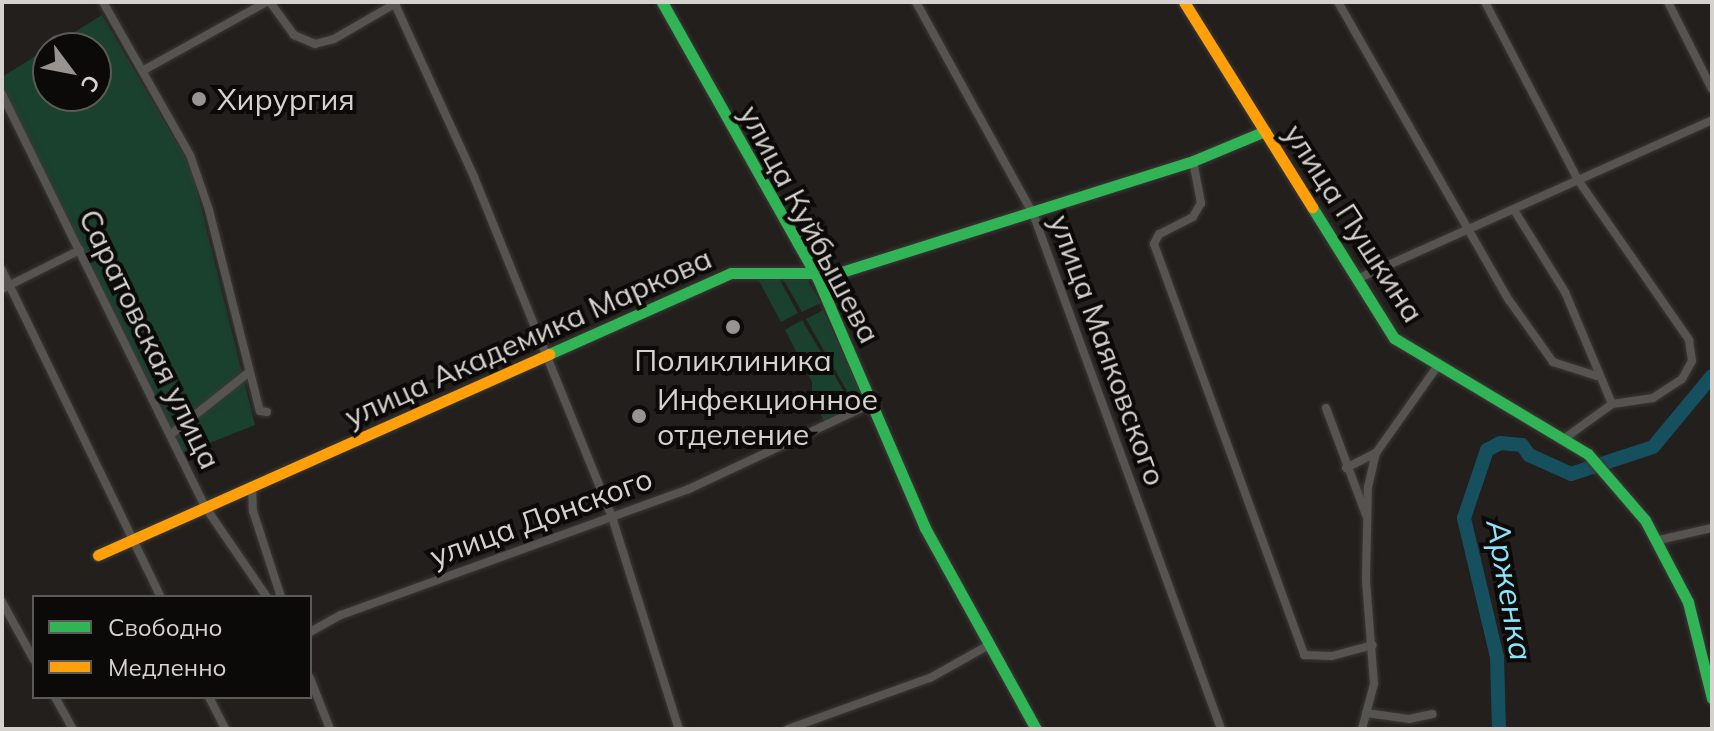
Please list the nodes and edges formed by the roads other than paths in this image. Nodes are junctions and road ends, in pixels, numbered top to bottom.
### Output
1 (103, 2) edge
2 (268, 2) edge
3 (662, 2) edge
4 (916, 2) edge
5 (1184, 2) edge
6 (1338, 2) edge
7 (1485, 2) edge
8 (1668, 2) edge
9 (395, 3) edge
10 (144, 70) junction
11 (1712, 89) edge
12 (2, 94) edge
13 (1712, 120) edge
14 (1265, 131) junction
15 (1193, 161) junction
16 (1578, 180) junction
17 (1514, 210) junction
18 (1032, 213) junction
19 (1468, 228) junction
20 (80, 250) junction
21 (2, 270) edge
22 (817, 277) junction
23 (1357, 279) junction
24 (6, 287) edge
25 (544, 355) junction
26 (1437, 367) junction
27 (248, 373) junction
28 (1597, 376) junction
29 (873, 403) junction
30 (1612, 404) junction
31 (1326, 408) dead end
32 (267, 412) dead end
33 (170, 435) junction
34 (1565, 438) junction
35 (1376, 453) junction
36 (1346, 468) junction
37 (252, 486) junction
38 (206, 508) junction
39 (1366, 516) junction
40 (612, 517) junction
41 (1712, 528) edge
42 (134, 539) junction
43 (1659, 540) junction
44 (98, 555) dead end
45 (160, 595) edge
46 (266, 595) edge
47 (280, 595) edge
48 (2, 602) edge
49 (312, 631) edge
50 (1373, 645) junction
51 (987, 646) junction
52 (32, 656) edge
53 (312, 683) edge
54 (1712, 698) edge
55 (56, 699) edge
56 (210, 699) edge
57 (1366, 713) junction
58 (1432, 714) dead end
59 (73, 729) edge
60 (225, 729) edge
61 (330, 729) edge
62 (679, 729) edge
63 (788, 729) edge
64 (1036, 729) edge
65 (1221, 729) edge
66 (1362, 729) edge

1 - 10 street
2 - 9 street
2 - 10 street
3 - 22 street, улица Куйбышева
4 - 18 street, улица Маяковского
5 - 14 street, улица Пушкина
6 - 19 street
7 - 16 street
8 - 11 street
9 - 25 street
10 - 27 street
12 - 20 street, Саратовская улица
13 - 16 street
14 - 15 street, улица Академика Маркова
14 - 23 street, улица Пушкина
15 - 18 street, улица Академика Маркова
15 - 50 street
16 - 17 street
16 - 30 street
17 - 19 street
17 - 28 street
18 - 22 street, улица Академика Маркова
18 - 65 street, улица Маяковского
19 - 23 street
19 - 28 street
20 - 24 street
20 - 33 street, Саратовская улица
21 - 24 street
22 - 25 street, улица Академика Маркова
22 - 29 street, улица Куйбышева
23 - 26 street, улица Пушкина
24 - 42 street
25 - 37 street, улица Академика Маркова
25 - 40 street
26 - 34 street, улица Пушкина
26 - 35 street
27 - 32 street
27 - 33 street
28 - 30 street
29 - 40 street, улица Донского
29 - 51 street, улица Куйбышева
30 - 34 street
31 - 36 street
33 - 38 street, Саратовская улица
34 - 43 street, улица Пушкина
35 - 36 street
35 - 39 street
36 - 39 street
37 - 38 street, улица Академика Маркова
37 - 47 street, Саратовская улица
38 - 42 street, улица Академика Маркова
38 - 46 street, Саратовская улица
39 - 50 street
40 - 49 street, улица Донского
40 - 62 street
41 - 43 street
42 - 44 street, улица Академика Маркова
42 - 45 street
43 - 54 street, улица Пушкина
48 - 52 street
50 - 57 street
51 - 63 street
51 - 64 street, улица Куйбышева
53 - 61 street
55 - 59 street
56 - 60 street
57 - 58 street
57 - 66 street

